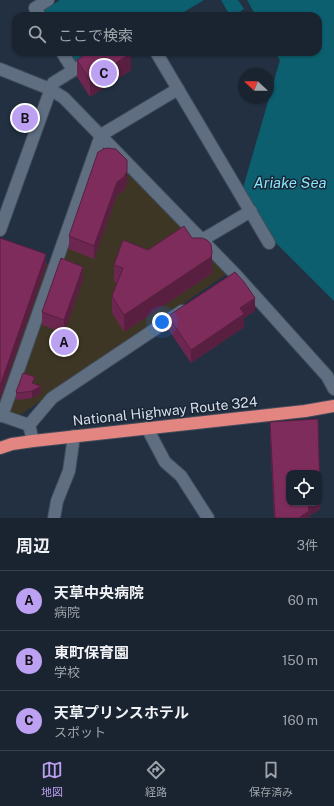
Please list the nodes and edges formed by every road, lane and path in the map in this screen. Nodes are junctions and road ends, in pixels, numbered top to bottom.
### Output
1 (48, 0) edge
2 (38, 12) edge
3 (64, 56) edge
4 (96, 56) edge
5 (158, 56) edge
6 (0, 69) edge
7 (73, 70) junction
8 (50, 89) junction
9 (178, 89) junction
10 (102, 135) junction
11 (251, 211) junction
12 (0, 230) edge
13 (202, 240) junction
14 (269, 243) dead end
15 (43, 258) edge
16 (57, 263) junction
17 (236, 275) junction
18 (223, 284) edge
19 (190, 306) edge
20 (334, 389) edge
21 (334, 406) edge
22 (1, 415) edge
23 (29, 425) junction
24 (147, 428) junction
25 (74, 436) junction
26 (33, 441) junction
27 (0, 448) edge
28 (53, 518) edge
29 (208, 518) edge

1 - 2 street
3 - 7 street
4 - 7 street
5 - 9 street
6 - 8 street
7 - 8 street
8 - 10 street
8 - 12 street
9 - 10 street
9 - 11 street
10 - 13 street
10 - 16 street
11 - 13 street
11 - 14 street
13 - 17 street
15 - 16 street
16 - 22 street
17 - 18 street
17 - 20 street
19 - 23 street
21 - 24 highway, National Highway Route 324
22 - 23 street
23 - 26 street
24 - 25 highway, National Highway Route 324
24 - 29 street
25 - 26 highway, National Highway Route 324
25 - 28 street
26 - 27 highway, National Highway Route 324

